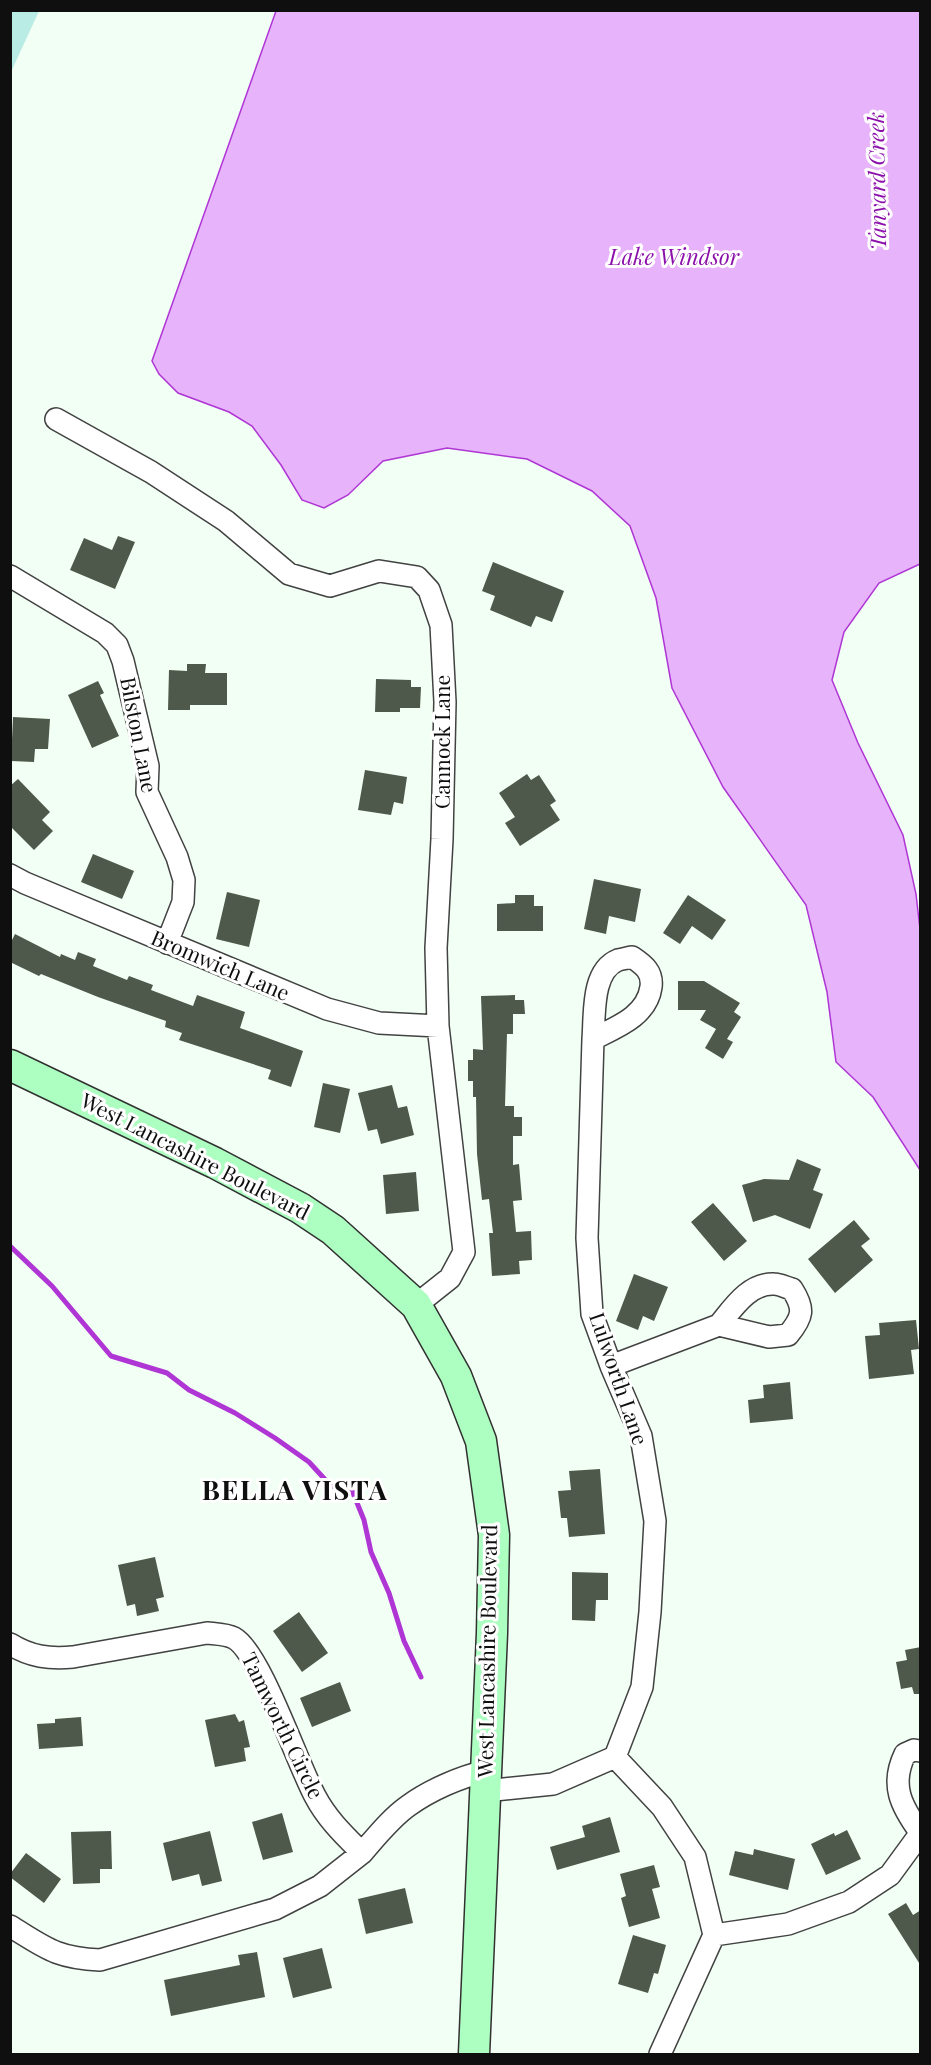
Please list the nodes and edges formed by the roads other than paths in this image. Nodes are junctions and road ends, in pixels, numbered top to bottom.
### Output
1 (56, 419) dead end
2 (10, 576) edge
3 (10, 875) edge
4 (167, 943) junction
5 (438, 1026) junction
6 (593, 1039) dead end
7 (10, 1065) edge
8 (417, 1305) junction
9 (719, 1325) dead end
10 (611, 1366) junction
11 (10, 1644) edge
12 (921, 1751) edge
13 (615, 1757) junction
14 (486, 1781) junction
15 (921, 1833) edge
16 (362, 1853) junction
17 (10, 1926) edge
18 (714, 1935) junction
19 (474, 2055) edge
20 (660, 2055) edge

1 - 5 street, Cannock Lane
2 - 4 street, Bilston Lane
3 - 4 street, Bromwich Lane
4 - 5 street, Bromwich Lane
5 - 8 street, Cannock Lane
6 - 10 street, Lulworth Lane
7 - 8 main road, West Lancashire Boulevard
8 - 14 main road, West Lancashire Boulevard
9 - 10 street
10 - 13 street, Lulworth Lane
11 - 16 street, Tamworth Circle
12 - 15 street
13 - 14 street
13 - 18 street
14 - 16 street
14 - 19 main road, West Lancashire Boulevard
15 - 18 street
16 - 17 street
18 - 20 street

